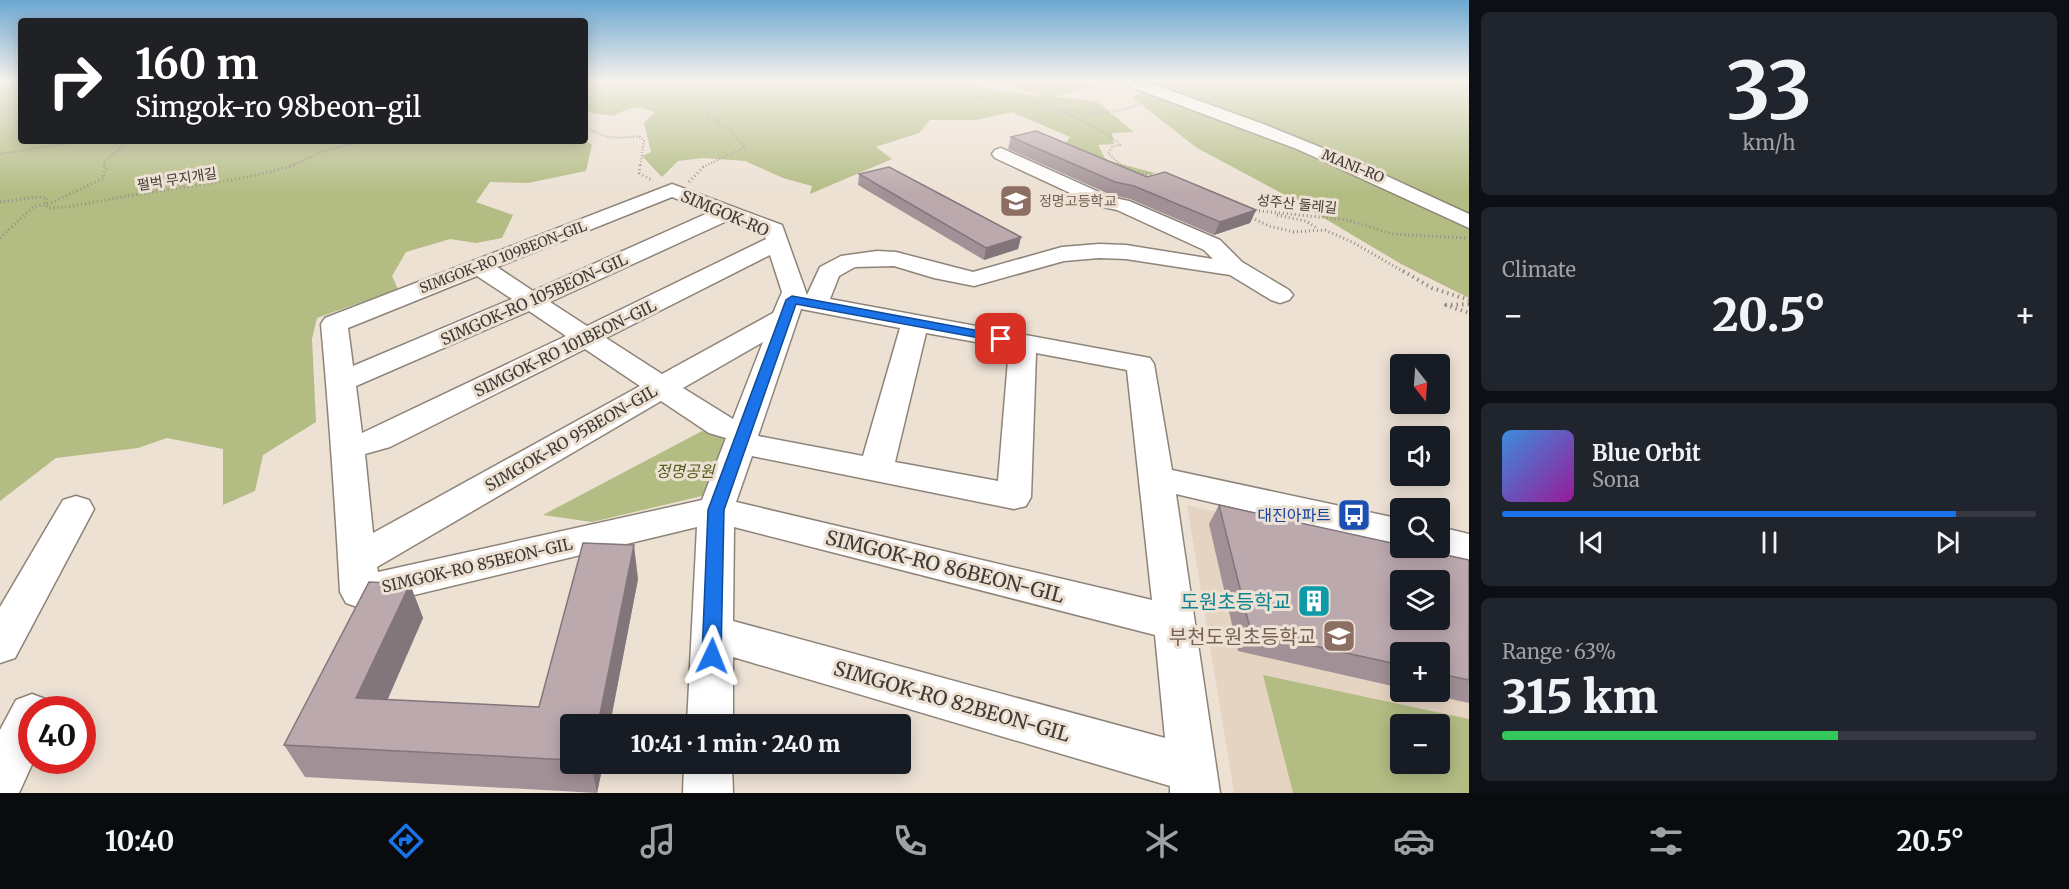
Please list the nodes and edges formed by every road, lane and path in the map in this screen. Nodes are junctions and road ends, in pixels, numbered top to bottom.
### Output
1 (715, 119) edge
2 (1078, 119) edge
3 (1234, 119) edge
4 (588, 128) edge
5 (61, 144) edge
6 (125, 144) edge
7 (351, 144) edge
8 (0, 153) edge
9 (1000, 154) dead end
10 (1160, 176) edge
11 (672, 190) junction
12 (0, 202) edge
13 (46, 202) junction
14 (1250, 210) edge
15 (1258, 211) junction
16 (728, 212) junction
17 (1239, 213) edge
18 (1469, 222) edge
19 (1318, 229) junction
20 (0, 238) edge
21 (1469, 239) edge
22 (778, 242) junction
23 (479, 266) junction
24 (1234, 267) junction
25 (1280, 295) dead end
26 (531, 301) junction
27 (1469, 302) edge
28 (798, 307) junction
29 (1469, 313) edge
30 (915, 323) junction
31 (334, 324) joint
32 (580, 341) junction
33 (1023, 342) junction
34 (339, 383) junction
35 (655, 391) junction
36 (742, 438) junction
37 (348, 447) junction
38 (876, 470) junction
39 (1157, 478) junction
40 (76, 509) dead end
41 (716, 510) junction
42 (1390, 531) edge
43 (1450, 543) edge
44 (1469, 548) edge
45 (357, 560) junction
46 (1173, 622) junction
47 (712, 633) junction
48 (0, 645) edge
49 (710, 714) edge
50 (18, 743) edge
51 (708, 774) edge
52 (0, 780) edge
53 (1194, 781) edge
54 (708, 793) edge

1 - 11 path
2 - 10 path
3 - 18 street, MANI-RO
4 - 11 path
5 - 8 path
6 - 13 path
7 - 13 path, 펄벅 무지개길
9 - 24 street
11 - 16 street, SIMGOK-RO
11 - 23 street, SIMGOK-RO 109BEON-GIL
12 - 13 path, 펄벅 무지개길
13 - 20 path
14 - 15 path, 성주산 둘레길
15 - 19 path
15 - 21 path, 성주산 둘레길
16 - 22 street, SIMGOK-RO
16 - 26 street, SIMGOK-RO 105BEON-GIL
17 - 19 path
19 - 27 path
22 - 28 street, SIMGOK-RO
22 - 32 street, SIMGOK-RO 101BEON-GIL
23 - 26 street
23 - 31 street, SIMGOK-RO 109BEON-GIL
24 - 25 street
24 - 28 street
26 - 32 street
26 - 34 street, SIMGOK-RO 105BEON-GIL
27 - 29 path
28 - 30 street
28 - 35 street, SIMGOK-RO 95BEON-GIL
28 - 36 street, SIMGOK-RO
30 - 33 street
30 - 38 street
31 - 34 street, SIMGOK-RO 85BEON-GIL
32 - 35 street
32 - 37 street, SIMGOK-RO 101BEON-GIL
33 - 38 street
33 - 39 street
34 - 37 street, SIMGOK-RO 85BEON-GIL
35 - 36 street
35 - 45 street, SIMGOK-RO 95BEON-GIL
36 - 38 street
36 - 41 street, SIMGOK-RO
37 - 45 street, SIMGOK-RO 85BEON-GIL
39 - 42 street
39 - 46 street
40 - 48 street
41 - 45 street, SIMGOK-RO 85BEON-GIL
41 - 46 street, SIMGOK-RO 86BEON-GIL
41 - 47 street, SIMGOK-RO
43 - 44 street
46 - 53 street
47 - 49 street, SIMGOK-RO
47 - 53 street, SIMGOK-RO 82BEON-GIL
50 - 52 street
51 - 54 street

